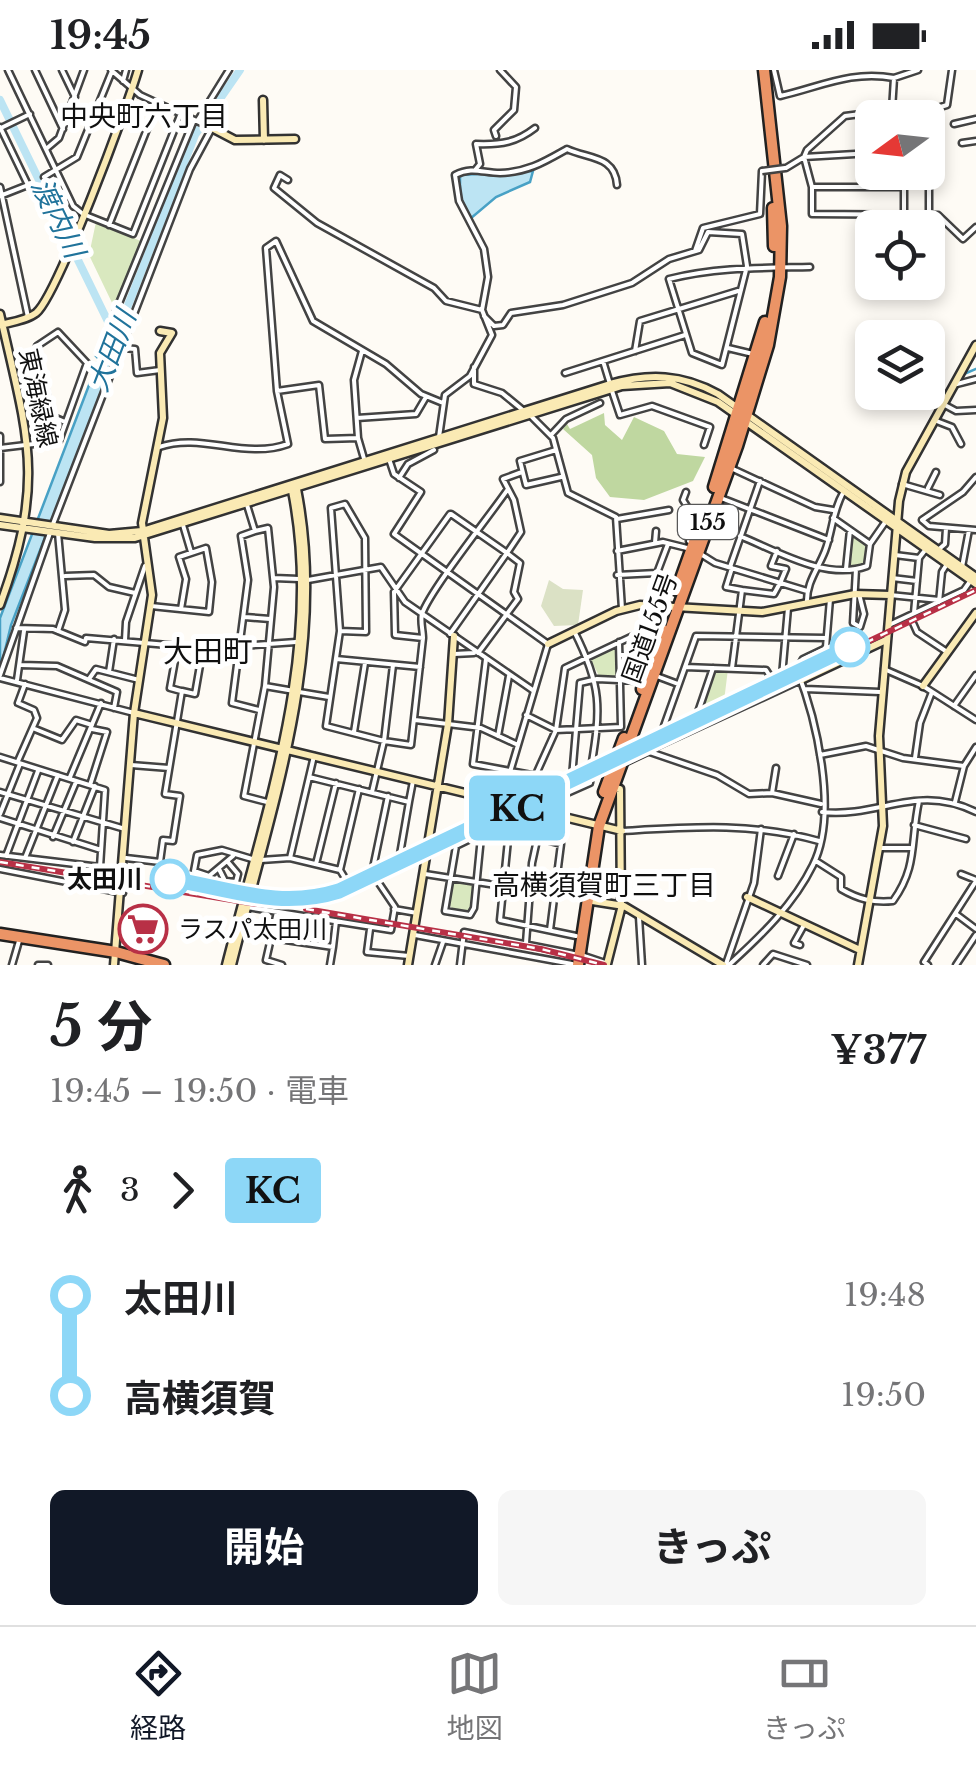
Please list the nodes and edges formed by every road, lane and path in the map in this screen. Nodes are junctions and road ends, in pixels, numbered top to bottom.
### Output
1 (8, 70) edge
2 (34, 70) edge
3 (62, 70) edge
4 (84, 70) edge
5 (111, 70) edge
6 (126, 70) edge
7 (138, 70) edge
8 (228, 70) edge
9 (500, 70) edge
10 (761, 70) edge
11 (774, 70) edge
12 (878, 70) edge
13 (918, 70) edge
14 (952, 70) edge
15 (894, 78) junction
16 (123, 81) junction
17 (132, 89) junction
18 (75, 97) junction
19 (263, 100) dead end
20 (893, 100) edge
21 (157, 103) junction
22 (945, 105) edge
23 (180, 113) junction
24 (30, 114) junction
25 (855, 115) edge
26 (976, 118) edge
27 (197, 119) junction
28 (954, 124) dead end
29 (211, 127) junction
30 (1, 128) edge
31 (535, 128) dead end
32 (63, 129) junction
33 (496, 136) dead end
34 (295, 138) dead end
35 (264, 140) junction
36 (976, 141) edge
37 (962, 143) dead end
38 (46, 150) junction
39 (855, 154) edge
40 (804, 158) junction
41 (476, 169) junction
42 (56, 171) junction
43 (44, 177) dead end
44 (288, 180) dead end
45 (617, 186) dead end
46 (0, 187) edge
47 (812, 187) junction
48 (855, 187) edge
49 (1, 196) edge
50 (83, 214) junction
51 (855, 214) edge
52 (945, 222) edge
53 (109, 224) junction
54 (976, 226) edge
55 (695, 251) junction
56 (747, 266) junction
57 (810, 267) dead end
58 (777, 268) junction
59 (738, 291) junction
60 (678, 310) junction
61 (483, 313) junction
62 (0, 314) edge
63 (28, 317) junction
64 (113, 318) dead end
65 (1, 325) edge
66 (160, 331) dead end
67 (686, 334) junction
68 (976, 345) edge
69 (122, 348) junction
70 (728, 348) junction
71 (635, 350) junction
72 (362, 351) junction
73 (758, 355) junction
74 (603, 361) junction
75 (476, 362) junction
76 (160, 370) junction
77 (566, 373) dead end
78 (976, 379) edge
79 (44, 381) junction
80 (954, 385) junction
81 (17, 387) junction
82 (611, 387) junction
83 (276, 392) junction
84 (426, 397) junction
85 (945, 401) edge
86 (443, 403) junction
87 (600, 403) dead end
88 (945, 405) edge
89 (940, 410) edge
90 (976, 410) edge
91 (527, 413) junction
92 (743, 415) junction
93 (357, 418) junction
94 (934, 420) junction
95 (66, 422) junction
96 (551, 435) junction
97 (0, 436) edge
98 (358, 438) junction
99 (439, 438) junction
100 (961, 444) dead end
101 (30, 446) junction
102 (704, 446) dead end
103 (1, 448) edge
104 (154, 448) junction
105 (434, 450) dead end
106 (556, 450) junction
107 (389, 459) junction
108 (365, 462) junction
109 (729, 467) junction
110 (522, 472) junction
111 (936, 472) dead end
112 (561, 477) junction
113 (976, 477) edge
114 (400, 478) junction
115 (760, 481) junction
116 (0, 482) edge
117 (902, 484) junction
118 (294, 488) junction
119 (508, 488) junction
120 (928, 488) junction
121 (844, 491) junction
122 (686, 492) dead end
123 (940, 495) dead end
124 (717, 496) junction
125 (247, 505) junction
126 (749, 508) junction
127 (669, 510) dead end
128 (832, 513) junction
129 (699, 514) junction
130 (616, 519) junction
131 (922, 520) junction
132 (886, 521) junction
133 (0, 522) edge
134 (29, 525) junction
135 (183, 525) junction
136 (897, 525) junction
137 (907, 527) junction
138 (946, 528) junction
139 (52, 529) junction
140 (254, 530) junction
141 (850, 530) junction
142 (973, 530) edge
143 (656, 531) dead end
144 (478, 533) junction
145 (142, 534) junction
146 (740, 536) junction
147 (829, 540) junction
148 (655, 543) junction
149 (668, 543) junction
150 (870, 544) junction
151 (926, 548) junction
152 (694, 549) junction
153 (938, 550) junction
154 (618, 551) junction
155 (778, 551) junction
156 (192, 552) junction
157 (422, 553) junction
158 (506, 553) junction
159 (894, 555) junction
160 (919, 558) junction
161 (976, 563) edge
162 (150, 564) junction
163 (948, 564) junction
164 (964, 564) junction
165 (817, 567) junction
166 (731, 568) junction
167 (846, 568) junction
168 (856, 569) junction
169 (365, 570) junction
170 (450, 573) junction
171 (339, 574) junction
172 (617, 575) junction
173 (64, 576) junction
174 (274, 578) junction
175 (892, 578) junction
176 (305, 580) junction
177 (917, 580) junction
178 (974, 580) edge
179 (781, 581) junction
180 (742, 590) junction
181 (806, 591) junction
182 (394, 592) junction
183 (135, 593) junction
184 (478, 593) junction
185 (857, 594) junction
186 (890, 595) junction
187 (916, 597) junction
188 (830, 599) junction
189 (939, 601) junction
190 (807, 604) junction
191 (0, 605) edge
192 (151, 606) junction
193 (675, 607) junction
194 (788, 608) junction
195 (181, 609) junction
196 (622, 609) junction
197 (740, 612) junction
198 (976, 612) edge
199 (508, 613) junction
200 (914, 613) junction
201 (422, 614) junction
202 (245, 617) junction
203 (272, 619) junction
204 (913, 624) dead end
205 (888, 626) junction
206 (16, 628) junction
207 (340, 630) junction
208 (24, 631) junction
209 (574, 632) junction
210 (58, 633) junction
211 (662, 634) junction
212 (452, 635) junction
213 (736, 636) junction
214 (785, 637) junction
215 (423, 638) junction
216 (826, 638) junction
217 (114, 639) junction
218 (125, 640) junction
219 (887, 640) junction
220 (301, 641) junction
221 (146, 642) junction
222 (619, 642) junction
223 (178, 644) junction
224 (270, 644) junction
225 (548, 644) junction
226 (241, 646) junction
227 (948, 652) junction
228 (476, 653) junction
229 (454, 654) junction
230 (620, 655) junction
231 (650, 655) dead end
232 (587, 657) junction
233 (486, 658) junction
234 (336, 659) junction
235 (365, 662) junction
236 (394, 665) junction
237 (21, 666) junction
238 (421, 667) junction
239 (685, 667) junction
240 (713, 668) junction
241 (732, 668) junction
242 (884, 669) junction
243 (797, 670) junction
244 (109, 672) junction
245 (510, 674) junction
246 (976, 675) edge
247 (0, 676) edge
248 (782, 676) junction
249 (649, 678) junction
250 (89, 679) junction
251 (597, 679) junction
252 (620, 679) junction
253 (140, 680) junction
254 (773, 680) junction
255 (801, 680) junction
256 (16, 682) junction
257 (24, 684) junction
258 (678, 684) junction
259 (265, 686) junction
260 (924, 686) junction
261 (805, 689) junction
262 (182, 691) junction
263 (534, 691) junction
264 (297, 692) junction
265 (882, 692) junction
266 (932, 692) junction
267 (330, 697) junction
268 (101, 703) junction
269 (954, 706) junction
270 (114, 708) junction
271 (260, 710) junction
272 (134, 713) junction
273 (526, 715) junction
274 (698, 716) junction
275 (414, 720) junction
276 (976, 720) edge
277 (175, 723) junction
278 (448, 724) junction
279 (702, 724) junction
280 (92, 727) junction
281 (33, 728) junction
282 (477, 728) junction
283 (598, 728) junction
284 (579, 729) junction
285 (556, 730) junction
286 (354, 734) junction
287 (498, 736) junction
288 (384, 741) junction
289 (254, 742) junction
290 (518, 745) junction
291 (976, 747) edge
292 (879, 748) junction
293 (283, 750) junction
294 (646, 751) junction
295 (820, 755) junction
296 (314, 756) junction
297 (0, 758) edge
298 (916, 758) junction
299 (623, 762) junction
300 (18, 763) junction
301 (131, 765) junction
302 (964, 766) junction
303 (169, 768) junction
304 (591, 768) junction
305 (776, 768) dead end
306 (38, 770) junction
307 (376, 772) junction
308 (509, 773) junction
309 (536, 774) junction
310 (58, 775) junction
311 (308, 777) junction
312 (572, 777) junction
313 (69, 778) junction
314 (76, 780) junction
315 (414, 781) junction
316 (336, 783) junction
317 (93, 786) junction
318 (437, 787) junction
319 (612, 788) junction
320 (360, 789) junction
321 (0, 792) edge
322 (372, 792) junction
323 (772, 793) junction
324 (8, 794) junction
325 (388, 796) junction
326 (956, 799) junction
327 (26, 800) junction
328 (920, 800) junction
329 (267, 802) junction
330 (410, 802) junction
331 (505, 803) junction
332 (822, 804) junction
333 (882, 805) junction
334 (46, 806) junction
335 (63, 812) junction
336 (822, 812) junction
337 (976, 812) edge
338 (544, 813) junction
339 (0, 816) edge
340 (83, 818) junction
341 (103, 823) junction
342 (474, 823) junction
343 (17, 824) junction
344 (596, 825) junction
345 (914, 825) junction
346 (761, 829) junction
347 (128, 830) junction
348 (508, 830) junction
349 (36, 831) junction
350 (622, 831) junction
351 (480, 834) junction
352 (794, 834) junction
353 (52, 837) junction
354 (537, 837) junction
355 (966, 839) dead end
356 (819, 841) junction
357 (72, 844) junction
358 (428, 846) junction
359 (878, 848) junction
360 (910, 848) junction
361 (101, 850) junction
362 (3, 855) edge
363 (25, 858) junction
364 (126, 858) junction
365 (230, 858) junction
366 (290, 858) junction
367 (255, 860) junction
368 (399, 860) junction
369 (816, 861) junction
370 (316, 864) junction
371 (218, 868) junction
372 (0, 869) edge
373 (230, 869) junction
374 (340, 870) junction
375 (372, 873) junction
376 (224, 874) junction
377 (424, 874) junction
378 (962, 874) dead end
379 (778, 876) dead end
380 (451, 878) junction
381 (976, 881) edge
382 (477, 882) junction
383 (348, 883) junction
384 (503, 887) junction
385 (528, 890) junction
386 (123, 892) junction
387 (250, 894) junction
388 (747, 896) junction
389 (585, 900) junction
390 (867, 901) junction
391 (621, 904) junction
392 (246, 907) junction
393 (394, 909) junction
394 (277, 912) junction
395 (417, 913) junction
396 (782, 914) junction
397 (956, 914) junction
398 (639, 917) junction
399 (336, 921) junction
400 (526, 924) junction
401 (804, 925) junction
402 (371, 927) junction
403 (550, 930) junction
404 (976, 932) edge
405 (0, 934) edge
406 (414, 934) junction
407 (576, 936) junction
408 (20, 938) junction
409 (272, 938) junction
410 (444, 939) junction
411 (462, 942) junction
412 (526, 943) junction
413 (800, 945) dead end
414 (973, 945) edge
415 (333, 947) junction
416 (860, 950) junction
417 (116, 952) junction
418 (737, 958) junction
419 (409, 961) edge
420 (576, 962) edge
421 (147, 963) edge
422 (12, 965) edge
423 (38, 965) edge
424 (48, 965) edge
425 (114, 965) edge
426 (164, 965) edge
427 (229, 965) edge
428 (282, 965) edge
429 (330, 965) edge
430 (435, 965) edge
431 (460, 965) edge
432 (608, 965) edge
433 (642, 965) edge
434 (726, 965) edge
435 (738, 965) edge
436 (763, 965) edge
437 (807, 965) edge
438 (858, 965) edge
439 (928, 965) edge
440 (956, 965) edge

1 - 24 street
2 - 32 street
3 - 18 street
4 - 18 street
5 - 16 street
5 - 42 street
6 - 16 street
7 - 17 street
8 - 27 street
9 - 33 street
10 - 58 highway, 国道155号 / 155
11 - 12 street
12 - 15 street
13 - 15 street
14 - 22 street
15 - 20 street
16 - 17 street
17 - 21 street
17 - 50 street
18 - 32 street
19 - 35 street
21 - 23 street
21 - 53 street
23 - 27 street
23 - 53 street
24 - 30 street
24 - 38 street
25 - 40 street
26 - 28 street
27 - 29 street
27 - 64 street
29 - 35 street
29 - 69 street
30 - 49 street
31 - 41 street
32 - 38 street
34 - 35 street
36 - 37 street
38 - 42 street
39 - 40 street
40 - 47 street
40 - 55 street, bridge
41 - 45 street
41 - 61 street
42 - 43 street
42 - 50 street
44 - 61 street
46 - 49 street
47 - 48 street
47 - 51 street
49 - 63 street
50 - 53 street
50 - 63 street
52 - 54 street
55 - 56 street
55 - 61 street
56 - 58 street
56 - 59 street
56 - 60 street
57 - 58 street
58 - 73 highway, 国道155号 / 155
58 - 92 highway, 国道155号 / 155
59 - 60 street
59 - 70 street
60 - 67 street
60 - 71 street
61 - 75 street
62 - 65 street, 東海緑線
63 - 65 street
65 - 81 street, 東海緑線
66 - 76 street
67 - 70 street
67 - 71 street
68 - 80 street
69 - 76 street
69 - 139 street
70 - 73 street
71 - 74 street
72 - 83 street
72 - 84 street
72 - 93 street
73 - 92 highway, 国道155号 / 155
74 - 77 street
74 - 82 street
75 - 86 street
75 - 91 street
76 - 104 street
78 - 80 street
79 - 81 street
79 - 95 street
79 - 95 street
80 - 85 street
81 - 101 street, 東海緑線
82 - 91 street
82 - 92 street
82 - 102 street
83 - 98 street
83 - 104 street
84 - 86 street
84 - 93 street
86 - 99 street
87 - 96 street
88 - 90 street
89 - 94 street
91 - 96 street
91 - 99 street
91 - 107 street
92 - 109 highway, 国道155号 / 155
92 - 121 street
92 - 129 highway, 国道155号 / 155
92 - 136 street
93 - 98 street
94 - 100 street
94 - 117 street
95 - 101 street
96 - 106 street
97 - 103 street
98 - 108 street
99 - 108 street
101 - 103 street
101 - 134 street, 東海緑線
103 - 116 street
104 - 145 street
105 - 114 street
106 - 110 street
106 - 112 street
107 - 114 street
107 - 118 street
108 - 118 street
109 - 115 street
109 - 124 highway, 国道155号 / 155
110 - 112 street
110 - 119 street
111 - 120 street
112 - 130 street
113 - 131 street
114 - 157 street
115 - 126 street
115 - 128 street
117 - 120 street
117 - 136 street
118 - 125 street
118 - 145 street
118 - 176 street
119 - 144 street
119 - 158 street
120 - 123 street
121 - 128 street
121 - 132 street
122 - 129 street
124 - 126 street
124 - 152 highway, 国道155号 / 155
125 - 135 street
125 - 140 street
126 - 146 street
126 - 147 street
127 - 130 street
128 - 141 street
128 - 147 street
129 - 152 highway, 国道155号 / 155
130 - 154 street
131 - 137 street
131 - 138 street
132 - 136 street
132 - 150 street
133 - 134 street
134 - 139 street
134 - 191 street, 東海緑線
135 - 145 street
135 - 156 street
136 - 137 street
136 - 151 street
136 - 159 street
137 - 153 street
138 - 142 street
138 - 153 street
139 - 145 street
139 - 173 street
139 - 206 street
140 - 174 street
140 - 202 street
141 - 150 street
141 - 167 street
142 - 164 street
143 - 148 street
144 - 157 street
144 - 158 street
144 - 170 street
145 - 162 street
146 - 155 street
146 - 166 street
147 - 165 street
148 - 149 street
148 - 154 street
149 - 152 street
149 - 172 street
150 - 168 street
151 - 160 street
151 - 163 street
152 - 166 street
152 - 193 highway, 国道155号 / 155
153 - 164 street
154 - 172 street
155 - 165 street
155 - 179 street
156 - 195 street
156 - 195 street
157 - 170 street
157 - 182 street
158 - 184 street
158 - 199 street
159 - 160 street
159 - 175 street
160 - 177 street
161 - 164 street
162 - 183 street
162 - 192 street
163 - 178 street
163 - 189 street
164 - 178 street
165 - 167 street
165 - 181 street
166 - 179 street
166 - 180 street
167 - 168 street
168 - 185 street
169 - 171 street
169 - 171 street
169 - 182 street
169 - 207 street
170 - 184 street
170 - 201 street
171 - 176 street
171 - 207 street
172 - 196 street
173 - 183 street
173 - 210 street
174 - 176 street
174 - 203 street
175 - 177 street
175 - 186 street
176 - 220 street
176 - 264 street
177 - 187 street
178 - 189 street
179 - 180 street
179 - 181 street
180 - 197 street
181 - 190 street
182 - 201 street
182 - 215 street
183 - 218 street
184 - 199 street
184 - 212 street
185 - 185 street
185 - 186 street
185 - 188 street
186 - 187 street
186 - 205 street
187 - 189 street
187 - 200 street
188 - 190 street
188 - 216 street
189 - 200 street
190 - 194 street
192 - 195 street
192 - 221 street
193 - 196 street
193 - 197 street
193 - 211 highway, 国道155号 / 155
193 - 249 highway, 国道155号 / 155
194 - 197 street
194 - 214 street
196 - 209 street
197 - 213 street
198 - 227 street
199 - 225 street
199 - 228 street
200 - 205 street
201 - 212 street
201 - 215 street
202 - 203 street
202 - 226 street
203 - 224 street
204 - 227 street
205 - 219 street
206 - 208 street
206 - 247 street
207 - 234 street
208 - 210 street
208 - 237 street
209 - 225 street
209 - 232 street
210 - 217 street
211 - 222 street
211 - 249 highway, 国道155号 / 155
212 - 228 street
212 - 229 street
213 - 214 street
213 - 239 street
213 - 241 street
214 - 216 street
214 - 248 street
215 - 238 street
216 - 243 street
217 - 218 street
217 - 244 street
218 - 221 street
219 - 242 street
219 - 255 street
220 - 224 street
220 - 264 street
221 - 223 street
221 - 253 street
222 - 230 street
222 - 232 street
223 - 262 street
223 - 262 street
224 - 226 street
224 - 259 street
225 - 263 street
226 - 271 street
227 - 260 street
228 - 229 street
228 - 233 street
229 - 278 street
230 - 231 street
230 - 252 street
232 - 251 street
232 - 285 street
233 - 245 street
233 - 282 street
234 - 235 street
234 - 267 street
235 - 236 street
235 - 286 street
236 - 238 street
236 - 288 street
237 - 250 street
237 - 256 street
238 - 275 street
239 - 240 street
239 - 258 street
240 - 241 street
240 - 274 street
241 - 254 street
242 - 260 street
242 - 265 street
243 - 248 street
243 - 255 street
244 - 250 street
244 - 253 street
245 - 263 street
245 - 287 street
246 - 269 street
247 - 256 street
248 - 254 street
249 - 252 street
249 - 258 street
249 - 299 highway, 国道155号 / 155
249 - 344 highway, 国道155号 / 155
250 - 270 street
251 - 252 street
251 - 283 street
251 - 284 street
252 - 283 street
253 - 272 street
254 - 274 street
255 - 261 street
255 - 279 street
256 - 257 street
257 - 268 street
257 - 281 street
258 - 274 street
259 - 264 street
259 - 271 street
260 - 266 street
261 - 265 street
261 - 295 street
262 - 277 street
263 - 273 street
264 - 267 street
264 - 293 street
265 - 292 street
266 - 269 street
266 - 298 street
267 - 286 street
268 - 270 street
268 - 280 street
269 - 276 street
270 - 272 street
271 - 289 street
272 - 277 street
272 - 301 street
273 - 285 street
273 - 290 street
274 - 279 street
275 - 278 street
275 - 288 street
277 - 289 street
277 - 303 street
278 - 282 street
278 - 318 street
279 - 294 street
280 - 281 street
280 - 313 street
280 - 317 street
281 - 300 street
282 - 287 street
282 - 308 street
283 - 284 street
283 - 304 street
284 - 285 street
284 - 312 street
285 - 309 street
286 - 288 street
287 - 290 street
288 - 307 street
289 - 293 street
289 - 329 street
290 - 308 street
291 - 302 street
292 - 295 street
292 - 298 street
292 - 333 street
293 - 296 street
293 - 329 street
293 - 367 street
294 - 299 street
294 - 323 street
295 - 332 street
296 - 307 street
296 - 311 street
297 - 300 street
298 - 302 street
299 - 319 highway, 国道155号 / 155
300 - 306 street
300 - 324 street
301 - 303 street
301 - 347 street
302 - 326 street
303 - 364 street
304 - 312 street
304 - 338 street
305 - 323 street
306 - 310 street
306 - 327 street
307 - 315 street
307 - 322 street
308 - 309 street
308 - 331 street
309 - 312 street
310 - 313 street
310 - 334 street
311 - 316 street
311 - 366 street
313 - 314 street
314 - 317 street
314 - 335 street
315 - 318 street
315 - 330 street
316 - 320 street
316 - 370 street
317 - 340 street
317 - 341 street
318 - 331 street
318 - 358 street
319 - 344 highway, 国道155号 / 155
319 - 350 street
320 - 322 street
320 - 374 street
321 - 324 street
322 - 325 street
323 - 332 street
324 - 327 street
324 - 339 street
325 - 330 street
325 - 375 street
326 - 328 street
326 - 337 street
327 - 334 street
327 - 343 street
328 - 333 street
328 - 345 street
329 - 367 street
330 - 368 street
331 - 338 street
331 - 342 street
332 - 336 street
333 - 336 street
333 - 359 street
334 - 335 street
334 - 349 street
335 - 340 street
335 - 353 street
336 - 356 street
338 - 344 street
338 - 354 street
339 - 343 street
340 - 341 street
340 - 357 street
341 - 347 street
341 - 361 street
342 - 351 street
342 - 358 street
343 - 349 street
343 - 362 street
344 - 350 street
344 - 389 highway, 国道155号 / 155
344 - 407 highway, 国道155号 / 155
345 - 355 street
345 - 360 street
346 - 350 street
346 - 352 street
346 - 388 street
347 - 364 street
348 - 351 street
348 - 354 street
348 - 384 street
349 - 353 street
349 - 363 street
350 - 391 street
351 - 380 street
351 - 382 street
352 - 356 street
352 - 379 street
353 - 357 street
354 - 385 street
354 - 403 street
356 - 369 street
357 - 361 street
358 - 368 street
358 - 377 street
359 - 360 street
359 - 390 street
360 - 390 street
361 - 363 street
362 - 363 street
364 - 386 street
365 - 367 street
365 - 371 street
365 - 371 street
365 - 373 street
366 - 367 street
366 - 370 street
367 - 387 street
367 - 427 street
368 - 375 street
369 - 390 street
369 - 396 street
370 - 374 street
371 - 376 street
372 - 386 street
373 - 376 street
373 - 376 street
374 - 383 street
375 - 383 street
375 - 393 street
377 - 380 street
377 - 395 street
378 - 381 street
380 - 382 street
380 - 382 street
381 - 397 street
382 - 384 street
383 - 387 street
384 - 385 street
384 - 400 street
385 - 400 street
386 - 417 street
387 - 392 street
388 - 396 street
388 - 434 street
389 - 391 street
389 - 420 highway, 国道155号 / 155
390 - 416 street
391 - 398 street
391 - 432 street
392 - 394 street
392 - 427 street
393 - 395 street
393 - 402 street
394 - 399 street
394 - 409 street
395 - 406 street
396 - 401 street
396 - 418 street
397 - 404 street
397 - 439 street
398 - 433 street
398 - 434 street
399 - 402 street
399 - 415 street
400 - 403 street
400 - 412 street
401 - 413 street
401 - 416 street
402 - 419 street
403 - 407 street
404 - 414 street
405 - 408 highway
406 - 410 street
406 - 419 street
407 - 420 highway, 国道155号 / 155
408 - 417 highway
408 - 422 street
409 - 415 street
409 - 428 street
410 - 411 street
410 - 430 street
411 - 412 street
411 - 420 street
411 - 431 street
412 - 420 street
414 - 440 street
415 - 429 street
416 - 438 street
417 - 421 highway
417 - 425 street
418 - 434 street
418 - 435 street
420 - 432 street
421 - 426 highway
423 - 424 street
436 - 437 street

